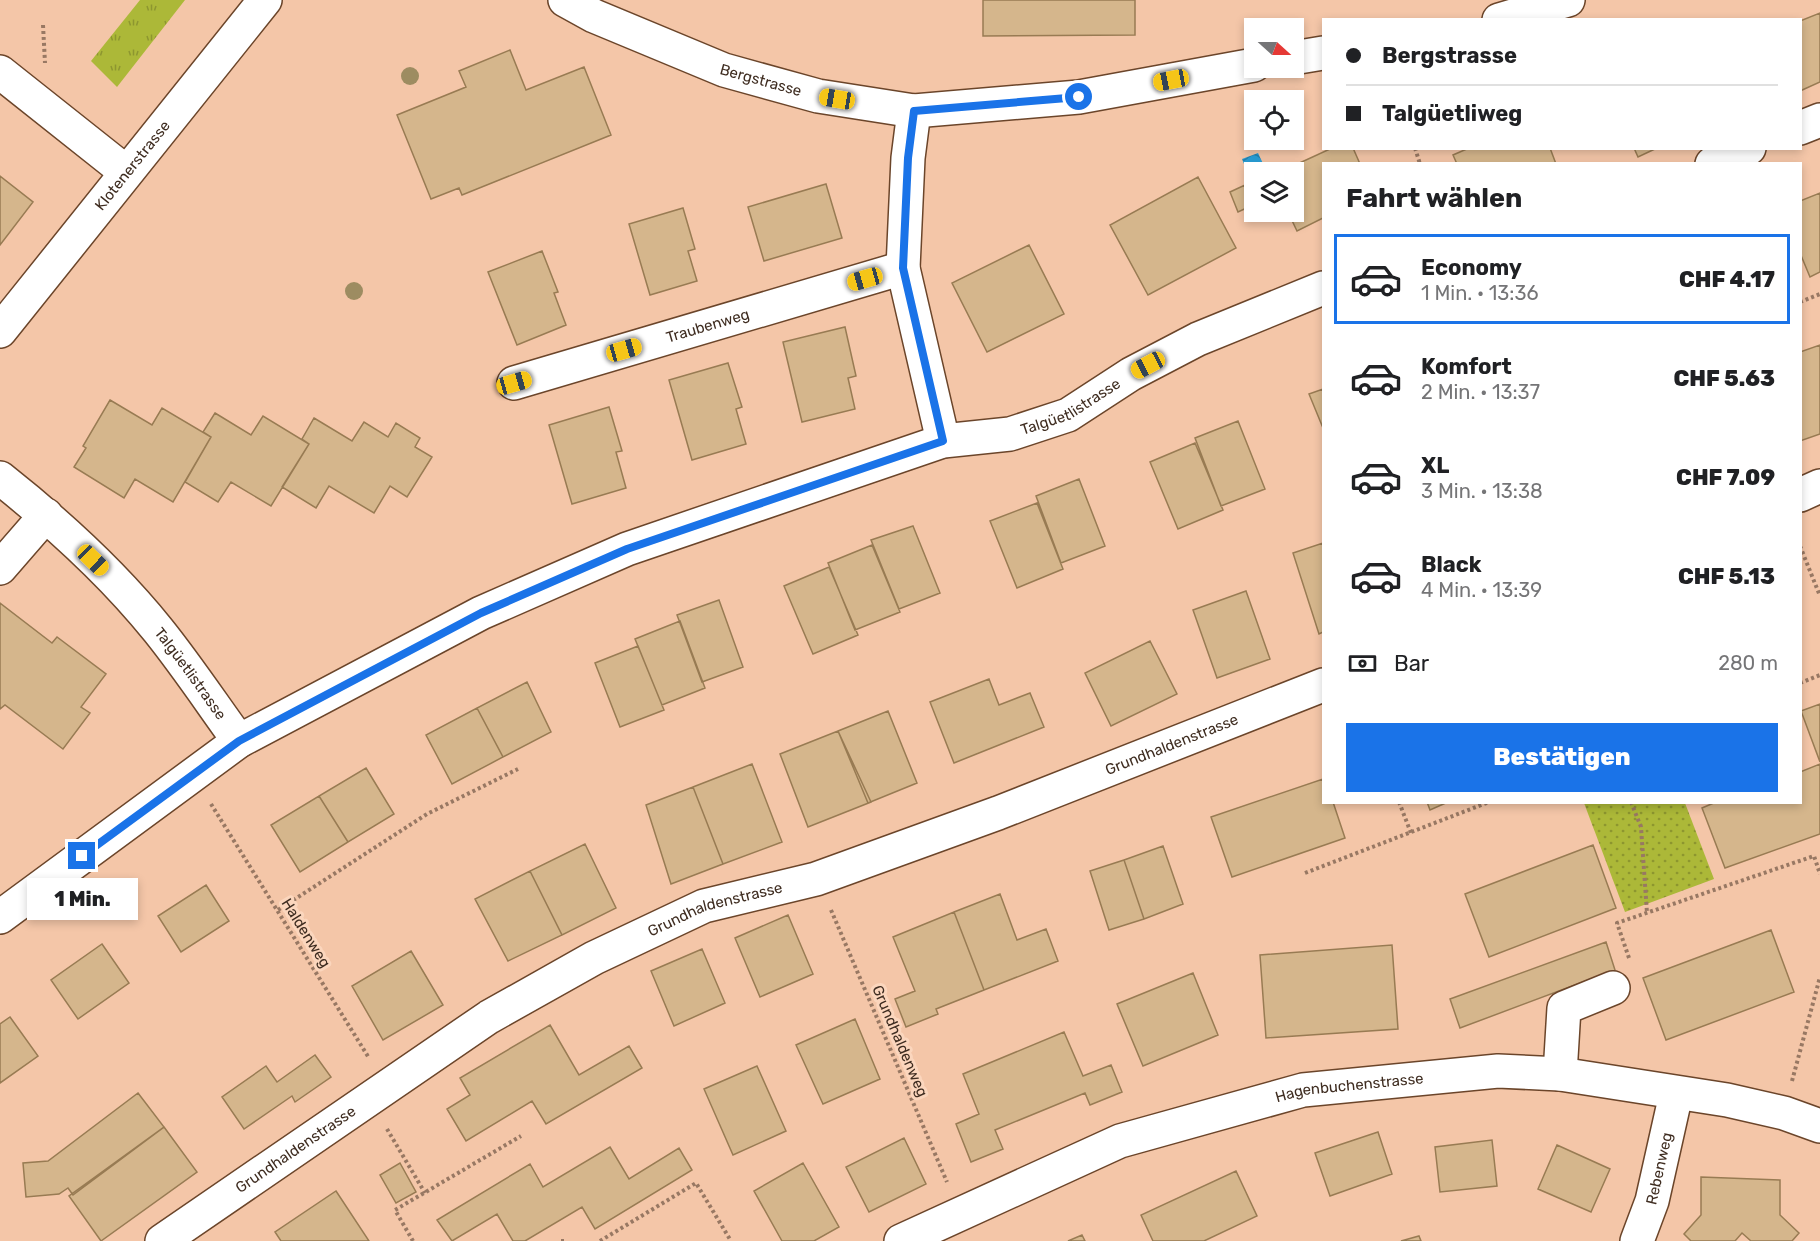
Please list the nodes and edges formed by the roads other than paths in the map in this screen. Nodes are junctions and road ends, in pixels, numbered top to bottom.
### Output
1 (265, 0) edge
2 (565, 0) edge
3 (1568, 0) edge
4 (1506, 18) edge
5 (1322, 53) edge
6 (1304, 56) edge
7 (1244, 67) edge
8 (0, 72) edge
9 (914, 111) junction
10 (1820, 120) edge
11 (1802, 127) edge
12 (1744, 150) edge
13 (1717, 162) edge
14 (126, 172) junction
15 (903, 268) junction
16 (1322, 288) edge
17 (0, 331) edge
18 (514, 383) dead end
19 (943, 441) junction
20 (0, 478) edge
21 (1820, 486) edge
22 (1802, 494) edge
23 (45, 515) junction
24 (0, 568) edge
25 (1322, 685) edge
26 (239, 741) junction
27 (0, 917) edge
28 (1613, 988) road end
29 (1560, 1074) junction
30 (1676, 1094) junction
31 (1820, 1126) edge
32 (162, 1241) edge
33 (901, 1241) edge
34 (1637, 1241) edge

1 - 14 street, Klotenerstrasse
2 - 9 street, Bergstrasse
3 - 4 street
5 - 6 street
7 - 9 street, Bergstrasse
8 - 14 street
9 - 15 street
10 - 11 street
12 - 13 street
14 - 17 street, Klotenerstrasse
15 - 18 street, Traubenweg
15 - 19 street
16 - 19 street, Talgüetlistrasse
19 - 26 street, Talgüetlistrasse
20 - 23 street, Talgüetlistrasse
21 - 22 street
23 - 24 street
23 - 26 street, Talgüetlistrasse
25 - 32 street, Grundhaldenstrasse
26 - 27 street
28 - 29 street
29 - 30 street, Hagenbuchenstrasse
29 - 33 street, Hagenbuchenstrasse
30 - 31 street, Hagenbuchenstrasse
30 - 34 street, Rebenweg

